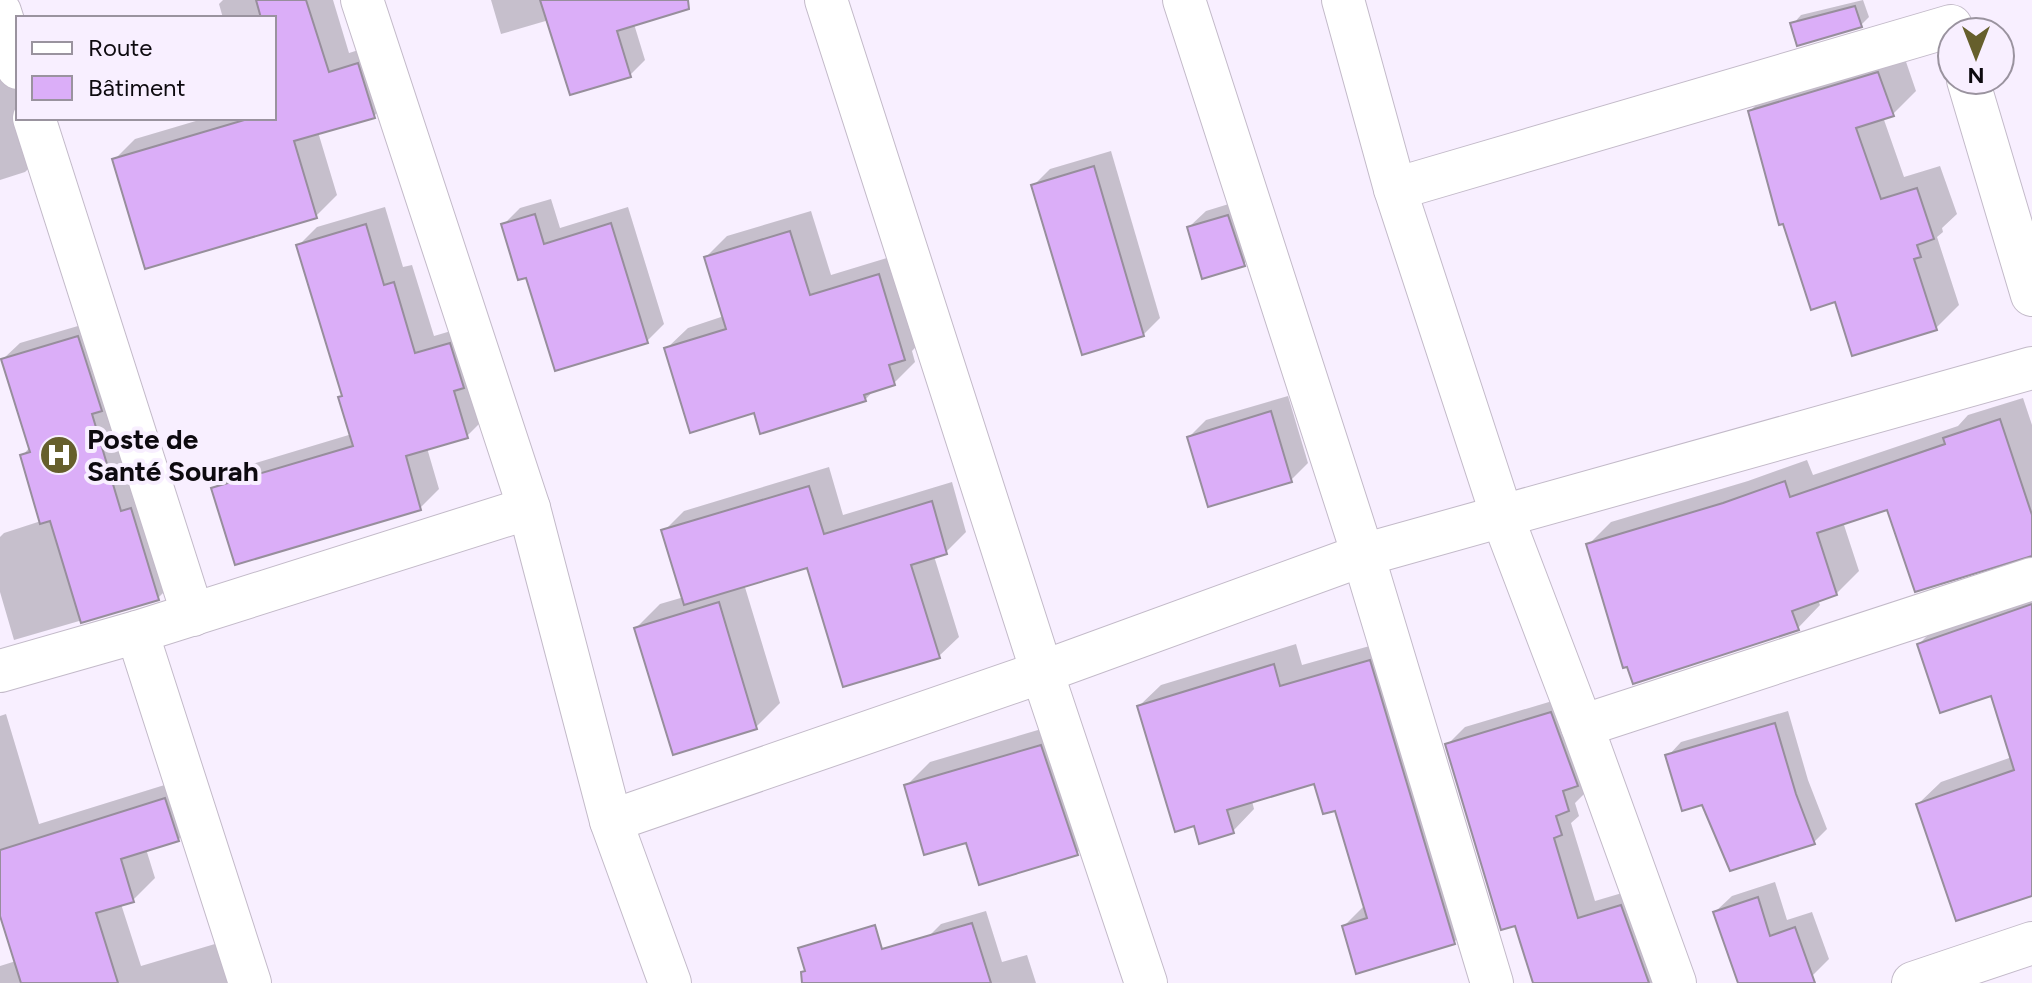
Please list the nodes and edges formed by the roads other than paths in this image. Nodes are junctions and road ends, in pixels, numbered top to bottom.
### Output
1 (362, 0) edge
2 (826, 0) edge
3 (1184, 0) edge
4 (1343, 0) edge
5 (0, 12) edge
6 (1936, 23) edge
7 (16, 62) edge
8 (1973, 96) edge
9 (35, 120) edge
10 (1395, 189) junction
11 (2032, 295) edge
12 (2032, 368) edge
13 (529, 508) junction
14 (1502, 516) junction
15 (1363, 555) junction
16 (2032, 579) edge
17 (193, 615) junction
18 (137, 632) junction
19 (0, 671) edge
20 (1042, 672) junction
21 (1582, 726) junction
22 (611, 821) junction
23 (2032, 943) edge
24 (250, 983) edge
25 (670, 983) edge
26 (1146, 983) edge
27 (1492, 983) edge
28 (1675, 983) edge
29 (1913, 983) edge

1 - 13 street
2 - 20 street
3 - 15 street
4 - 10 street
5 - 7 street
6 - 10 street
8 - 11 street
9 - 17 street
10 - 14 street
12 - 14 street
13 - 17 street
13 - 22 street
14 - 15 street
14 - 21 street
15 - 20 street
15 - 27 street
16 - 21 street
17 - 18 street
18 - 19 street
18 - 24 street
20 - 22 street
20 - 26 street
21 - 28 street
22 - 25 street
23 - 29 street

